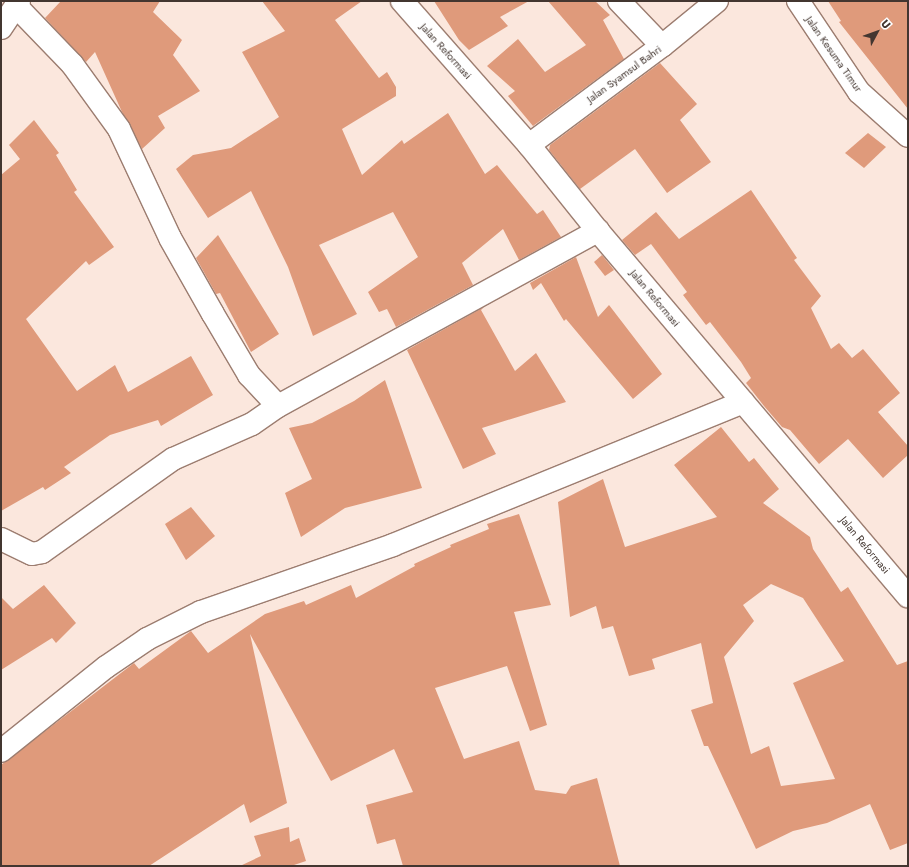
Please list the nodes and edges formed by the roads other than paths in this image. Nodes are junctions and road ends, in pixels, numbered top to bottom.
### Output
1 (402, 1) edge
2 (619, 1) edge
3 (717, 1) edge
4 (798, 1) edge
5 (17, 4) edge
6 (1, 28) edge
7 (662, 46) junction
8 (908, 136) edge
9 (529, 145) junction
10 (598, 231) junction
11 (743, 402) junction
12 (278, 406) junction
13 (1, 539) edge
14 (908, 596) edge
15 (1, 751) edge

1 - 9 street, Jalan Reformasi
2 - 7 street
3 - 7 street, Jalan Syamsul Bahri
4 - 8 street, Jalan Kesuma Timur
5 - 6 street
5 - 12 street
7 - 9 street, Jalan Syamsul Bahri
9 - 10 street, Jalan Reformasi
10 - 11 street, Jalan Reformasi
10 - 12 street
11 - 14 street, Jalan Reformasi
11 - 15 street
12 - 13 street

